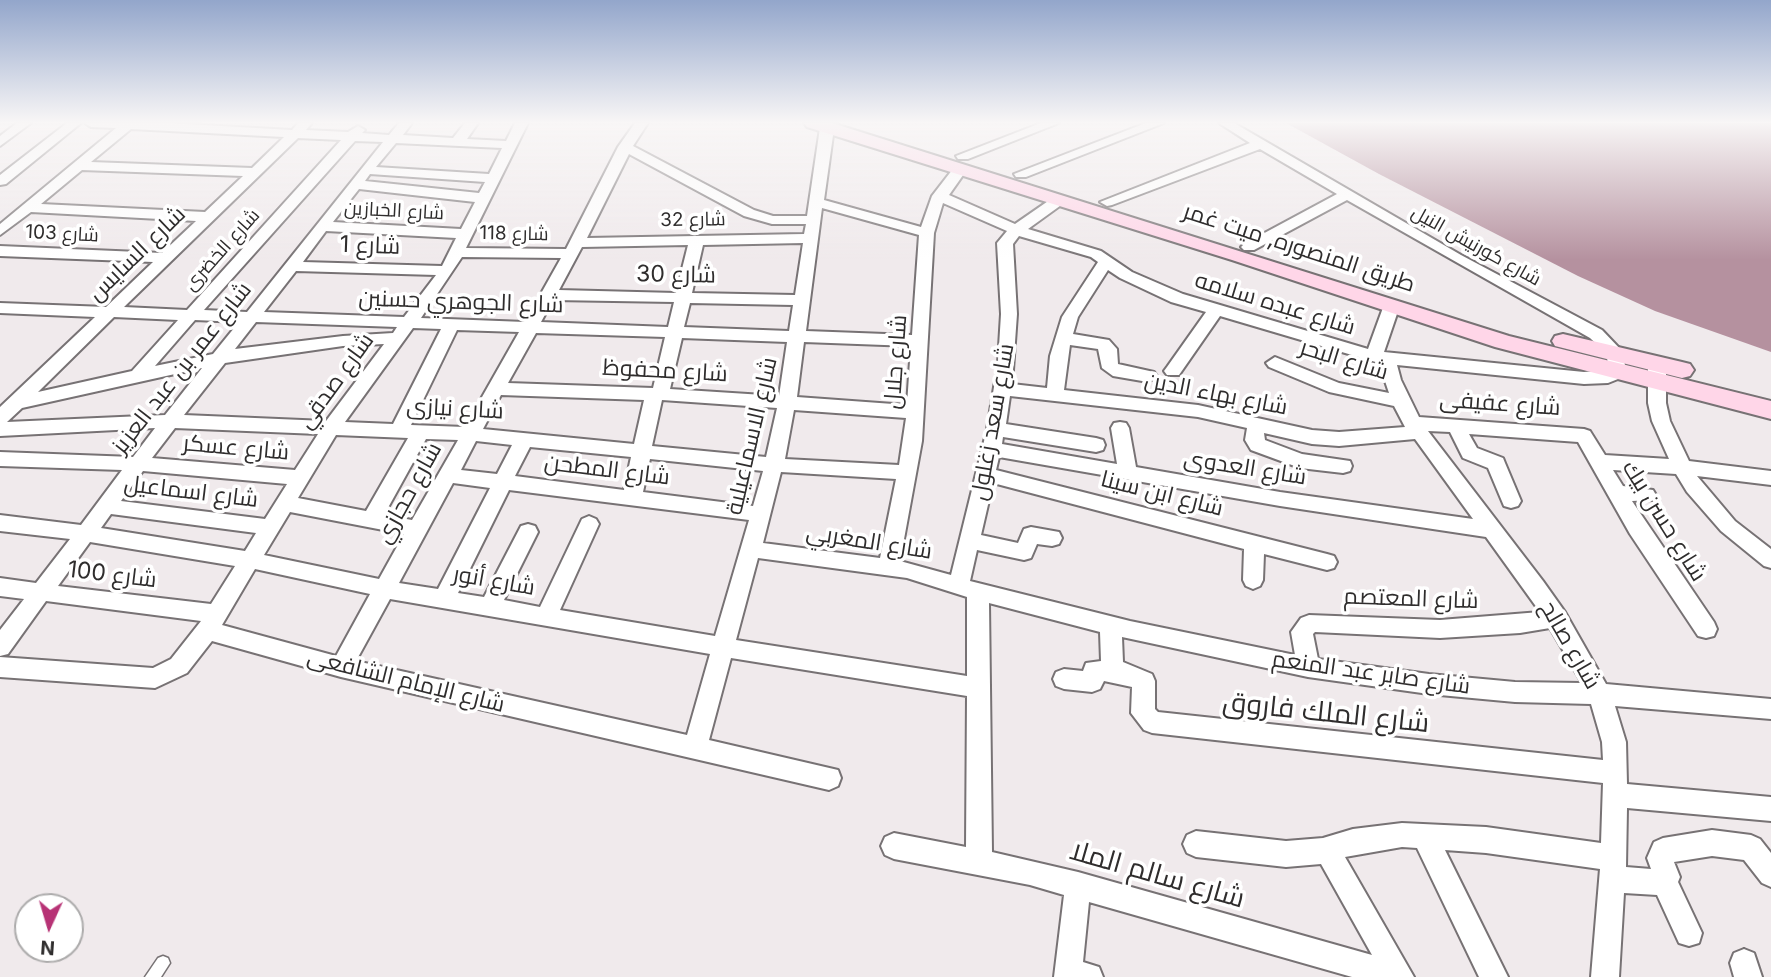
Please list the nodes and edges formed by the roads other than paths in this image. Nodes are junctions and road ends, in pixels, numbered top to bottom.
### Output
1 (18, 169) edge
2 (76, 169) edge
3 (155, 169) edge
4 (258, 169) edge
5 (322, 169) edge
6 (367, 169) edge
7 (499, 169) edge
8 (614, 169) edge
9 (666, 169) edge
10 (817, 169) edge
11 (958, 169) edge
12 (979, 169) edge
13 (994, 169) edge
14 (1036, 169) edge
15 (1195, 169) edge
16 (1302, 169) edge
17 (254, 172) junction
18 (1021, 174) junction
19 (360, 177) junction
20 (494, 178) junction
21 (1, 182) edge
22 (1347, 195) junction
23 (939, 197) junction
24 (482, 198) junction
25 (1059, 200) junction
26 (1107, 202) junction
27 (28, 208) junction
28 (208, 216) junction
29 (813, 220) junction
30 (323, 226) junction
31 (1016, 230) junction
32 (0, 231) edge
33 (927, 233) junction
34 (464, 234) junction
35 (697, 239) junction
36 (1249, 247) junction
37 (574, 248) junction
38 (0, 251) edge
39 (456, 252) junction
40 (164, 258) junction
41 (1107, 261) junction
42 (291, 266) junction
43 (447, 271) junction
44 (548, 295) junction
45 (684, 298) junction
46 (804, 300) junction
47 (1392, 304) junction
48 (3, 310) edge
49 (1216, 310) junction
50 (108, 313) junction
51 (189, 315) junction
52 (253, 318) junction
53 (451, 325) junction
54 (529, 327) junction
55 (403, 331) junction
56 (675, 332) junction
57 (798, 336) junction
58 (1062, 338) junction
59 (920, 341) junction
60 (221, 357) junction
61 (1381, 358) junction
62 (1275, 363) dead end
63 (1616, 363) junction
64 (1172, 371) dead end
65 (1657, 372) junction
66 (139, 374) junction
67 (1148, 376) dead end
68 (495, 388) junction
69 (1003, 389) junction
70 (657, 394) junction
71 (1055, 394) junction
72 (1771, 397) edge
73 (1400, 401) junction
74 (788, 402) junction
75 (9, 404) edge
76 (1771, 410) edge
77 (916, 412) junction
78 (0, 418) edge
79 (170, 421) junction
80 (1256, 426) junction
81 (1456, 426) junction
82 (331, 428) junction
83 (1120, 428) dead end
84 (1416, 428) junction
85 (0, 429) edge
86 (996, 429) junction
87 (400, 431) junction
88 (420, 432) junction
89 (470, 434) junction
90 (1584, 436) joint
91 (525, 438) junction
92 (1096, 445) dead end
93 (991, 449) junction
94 (642, 450) junction
95 (0, 459) edge
96 (1599, 462) junction
97 (138, 464) junction
98 (774, 465) junction
99 (1343, 466) dead end
100 (1682, 467) junction
101 (907, 473) junction
102 (985, 474) junction
103 (1128, 474) junction
104 (447, 475) junction
105 (300, 478) junction
106 (1771, 478) edge
107 (503, 482) junction
108 (1616, 493) junction
109 (1646, 495) dead end
110 (632, 498) junction
111 (1511, 500) dead end
112 (285, 503) junction
113 (105, 506) junction
114 (760, 514) junction
115 (371, 520) junction
116 (0, 523) edge
117 (589, 524) dead end
118 (270, 527) junction
119 (417, 529) junction
120 (1493, 530) junction
121 (528, 532) dead end
122 (84, 533) junction
123 (1052, 538) dead end
124 (1771, 539) edge
125 (970, 541) junction
126 (1254, 543) junction
127 (1750, 543) junction
128 (750, 550) junction
129 (250, 560) junction
130 (1771, 560) edge
131 (1327, 562) dead end
132 (889, 567) junction
133 (1253, 580) dead end
134 (0, 587) edge
135 (385, 589) junction
136 (968, 589) junction
137 (40, 592) junction
138 (444, 599) junction
139 (491, 607) junction
140 (547, 617) junction
141 (1557, 618) junction
142 (212, 622) junction
143 (1111, 625) junction
144 (1706, 629) dead end
145 (0, 647) edge
146 (723, 647) junction
147 (0, 667) edge
148 (341, 667) junction
149 (1308, 667) junction
150 (1118, 672) junction
151 (1064, 679) dead end
152 (980, 688) junction
153 (1599, 694) junction
154 (1770, 711) edge
155 (695, 749) junction
156 (829, 778) dead end
157 (1614, 784) junction
158 (1771, 809) edge
159 (1424, 836) junction
160 (1196, 844) dead end
161 (894, 846) dead end
162 (1327, 850) junction
163 (979, 860) junction
164 (1613, 868) junction
165 (1771, 874) edge
166 (1665, 883) junction
167 (1078, 885) junction
168 (1689, 933) dead end
169 (163, 963) dead end
170 (1075, 975) edge
171 (152, 977) edge
172 (1399, 977) edge
173 (1494, 977) edge
174 (1605, 977) edge

1 - 21 street
2 - 27 street
3 - 17 street
4 - 17 street, شارع السايس
5 - 51 street, شارع الخضرى
6 - 19 street, شارع عمر بن عبد العزيز
7 - 20 street, شارع صدقي
8 - 37 street, شارع حجازي
9 - 29 street
10 - 29 street, شارع الاسماعيلية
11 - 23 street, شارع جلال
12 - 25 main road, طريق المنصوره, ميت غمر
13 - 18 main road, طريق المنصوره, ميت غمر
14 - 18 street
15 - 26 street
16 - 22 street, شارع كورنيش النيل
17 - 28 street, شارع السايس
18 - 26 main road, طريق المنصوره, ميت غمر
19 - 20 street
19 - 24 street
19 - 30 street, شارع عمر بن عبد العزيز
20 - 24 street, شارع صدقي
22 - 36 street
22 - 63 street, شارع كورنيش النيل
23 - 31 street, شارع عبده سلامه
23 - 33 street, شارع جلال
24 - 34 street, شارع صدقي
25 - 31 street
25 - 47 main road, طريق المنصوره, ميت غمر
26 - 36 main road, طريق المنصوره, ميت غمر
27 - 28 street
27 - 32 street
28 - 40 street, شارع السايس
29 - 33 street
29 - 35 street, شارع 32
29 - 46 street, شارع الاسماعيلية
30 - 34 street, شارع الخبازين
30 - 42 street, شارع عمر بن عبد العزيز
31 - 41 street, شارع عبده سلامه
31 - 69 street, شارع سعد زغلول
33 - 59 street, شارع جلال
34 - 39 street, شارع صدقي
35 - 37 street, شارع 32
35 - 45 street
36 - 63 main road, طريق المنصوره, ميت غمر
37 - 39 street, شارع 118
37 - 44 street, شارع حجازي
38 - 40 street, شارع 103
39 - 43 street, شارع صدقي
40 - 50 street, شارع السايس
41 - 49 street, شارع عبده سلامه
41 - 58 street
42 - 43 street, شارع 1
42 - 52 street, شارع عمر بن عبد العزيز
43 - 55 street, شارع صدقي
44 - 45 street, شارع 30
44 - 54 street, شارع حجازي
45 - 46 street, شارع 30
45 - 56 street
46 - 57 street, شارع الاسماعيلية
47 - 61 street
47 - 63 main road, طريق المنصوره, ميت غمر
48 - 50 street, شارع الجوهري حسنين
49 - 61 street, شارع عبده سلامه
49 - 64 street
50 - 51 street, شارع الجوهري حسنين
50 - 75 street, شارع السايس
51 - 52 street, شارع الجوهري حسنين
51 - 66 street, شارع الخضرى
52 - 55 street, شارع الجوهري حسنين
52 - 60 street, شارع عمر بن عبد العزيز
53 - 54 street, شارع الجوهري حسنين
53 - 55 street, شارع الجوهري حسنين
53 - 87 street
54 - 56 street, شارع الجوهري حسنين
54 - 68 street, شارع حجازي
55 - 60 street
55 - 82 street, شارع صدقي
56 - 57 street, شارع الجوهري حسنين
56 - 70 street
57 - 59 street, شارع الجوهري حسنين
57 - 74 street, شارع الاسماعيلية
58 - 67 street
58 - 71 street
59 - 77 street, شارع جلال
60 - 66 street
60 - 79 street, شارع عمر بن عبد العزيز
61 - 63 street, شارع عبده سلامه
61 - 73 street, شارع صالح
62 - 73 street, شارع البحر
63 - 65 main road, طريق المنصوره, ميت غمر
65 - 72 main road, طريق المنصوره, ميت غمر
65 - 76 main road, طريق المنصوره, ميت غمر
65 - 100 street
66 - 75 street
68 - 70 street, شارع محفوظ
68 - 89 street, شارع حجازي
69 - 71 street, شارع بهاء الدين
69 - 86 street, شارع سعد زغلول
70 - 74 street, شارع محفوظ
70 - 94 street
71 - 80 street, شارع بهاء الدين
73 - 84 street, شارع صالح
74 - 77 street, شارع محفوظ
74 - 98 street, شارع الاسماعيلية
75 - 78 street, شارع السايس
77 - 101 street, شارع جلال
79 - 82 street, شارع نيازى
79 - 85 street, شارع نيازى
79 - 97 street, شارع عمر بن عبد العزيز
80 - 84 street, شارع بهاء الدين
80 - 99 street
81 - 84 street, شارع عفيفى
81 - 90 street, شارع عفيفى
81 - 111 street
82 - 87 street, شارع نيازى
82 - 105 street, شارع صدقي
83 - 103 street
84 - 120 street, شارع صالح
86 - 92 street
86 - 93 street, شارع سعد زغلول
87 - 88 street, شارع نيازى
88 - 89 street, شارع نيازى
88 - 115 street
89 - 91 street, شارع نيازى
89 - 104 street, شارع حجازي
90 - 96 street, شارع حسن بيك
91 - 94 street, شارع نيازى
91 - 107 street
93 - 102 street, شارع سعد زغلول
93 - 103 street, شارع العدوى
94 - 98 street, شارع نيازى
94 - 110 street
95 - 97 street, شارع عسكر
96 - 100 street
96 - 108 street, شارع حسن بيك
97 - 105 street, شارع عسكر
97 - 113 street, شارع عمر بن عبد العزيز
98 - 101 street, شارع نيازى
98 - 114 street, شارع الاسماعيلية
100 - 106 street
100 - 127 street
101 - 132 street, شارع جلال
102 - 125 street, شارع سعد زغلول
102 - 126 street, شارع ابن سينا
103 - 120 street, شارع العدوى
104 - 107 street, شارع المطحن
104 - 119 street, شارع حجازي
105 - 112 street, شارع صدقي
107 - 110 street, شارع المطحن
107 - 138 street
108 - 109 street
108 - 144 street, شارع حسن بيك
110 - 114 street, شارع المطحن
112 - 115 street
112 - 118 street, شارع صدقي
113 - 118 street, شارع اسماعيل
113 - 122 street, شارع عمر بن عبد العزيز
114 - 128 street, شارع الاسماعيلية
115 - 119 street
116 - 122 street, شارع أنور
117 - 140 street
118 - 129 street, شارع صدقي
119 - 135 street, شارع حجازي
120 - 141 street, شارع صالح
121 - 139 street
122 - 129 street, شارع أنور
122 - 137 street, شارع عمر بن عبد العزيز
123 - 125 street
124 - 127 street
125 - 136 street, شارع سعد زغلول
126 - 131 street, شارع ابن سينا
126 - 133 street
127 - 130 street
128 - 132 street, شارع المغربي
128 - 146 street, شارع الاسماعيلية
129 - 135 street, شارع أنور
129 - 142 street, شارع صدقي
132 - 136 street, شارع المغربي
134 - 137 street, شارع 100
135 - 138 street, شارع أنور
135 - 148 street, شارع حجازي
136 - 143 street, شارع صابر عبد المنعم
136 - 152 street, شارع سعد زغلول
137 - 142 street, شارع 100
137 - 145 street, شارع عمر بن عبد العزيز
138 - 139 street, شارع أنور
139 - 140 street, شارع أنور
140 - 146 street, شارع أنور
141 - 149 street, شارع المعتصم
141 - 153 street, شارع صالح
142 - 147 street
142 - 148 street, شارع الإمام الشافعى
143 - 149 street, شارع صابر عبد المنعم
143 - 150 street
146 - 152 street, شارع أنور
146 - 155 street, شارع الاسماعيلية
148 - 155 street, شارع الإمام الشافعى
149 - 153 street, شارع صابر عبد المنعم
150 - 151 street
150 - 157 street, شارع الملك فاروق
152 - 163 street, شارع سعد زغلول
153 - 154 street, شارع صابر عبد المنعم
153 - 157 street, شارع صالح
155 - 156 street, شارع الإمام الشافعى
157 - 158 street
157 - 164 street, شارع صالح
159 - 162 street
159 - 164 street
159 - 173 street
160 - 162 street
161 - 163 street, شارع سالم الملا
162 - 172 street
163 - 167 street, شارع سالم الملا
164 - 166 street
164 - 174 street, شارع صالح
165 - 166 street
166 - 168 street
167 - 170 street
167 - 172 street, شارع سالم الملا
169 - 171 lane

